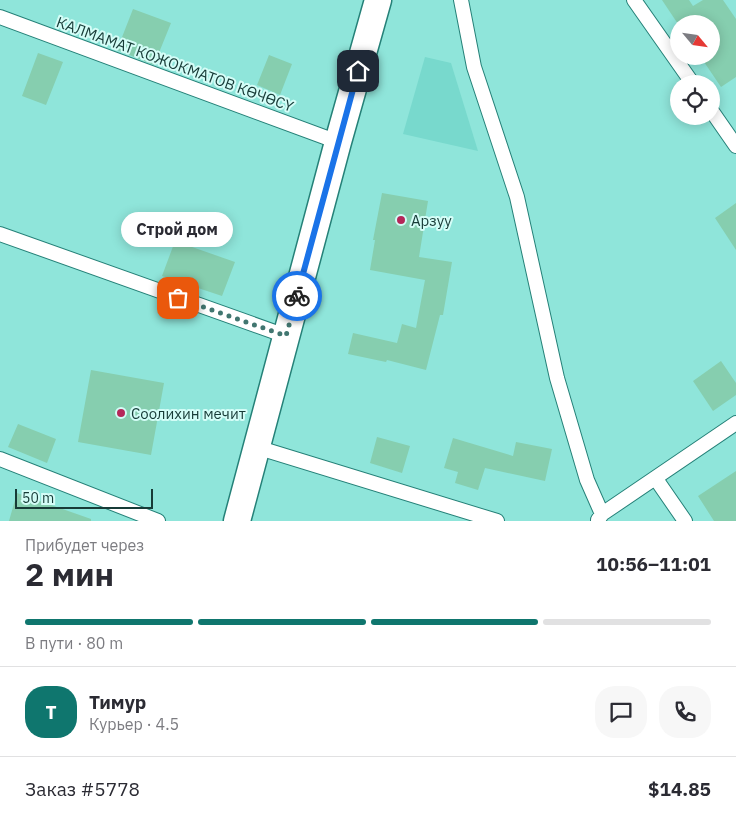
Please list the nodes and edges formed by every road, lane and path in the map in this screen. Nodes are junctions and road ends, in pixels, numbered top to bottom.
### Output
1 (378, 0) edge
2 (461, 0) edge
3 (634, 0) edge
4 (0, 17) edge
5 (687, 75) edge
6 (720, 123) edge
7 (338, 142) junction
8 (736, 146) edge
9 (0, 234) edge
10 (286, 336) junction
11 (736, 423) edge
12 (256, 447) junction
13 (0, 459) edge
14 (656, 479) junction
15 (598, 519) edge
16 (158, 521) edge
17 (237, 521) edge
18 (497, 521) edge
19 (685, 521) edge

1 - 7 highway
2 - 15 street
3 - 5 street
4 - 7 street, КАЛМАМАТ КОЖОКМАТОВ КӨЧӨСҮ
6 - 8 street
7 - 10 highway
9 - 10 street
10 - 12 highway
11 - 14 street
12 - 17 highway
12 - 18 street
13 - 16 street
14 - 15 street
14 - 19 street

